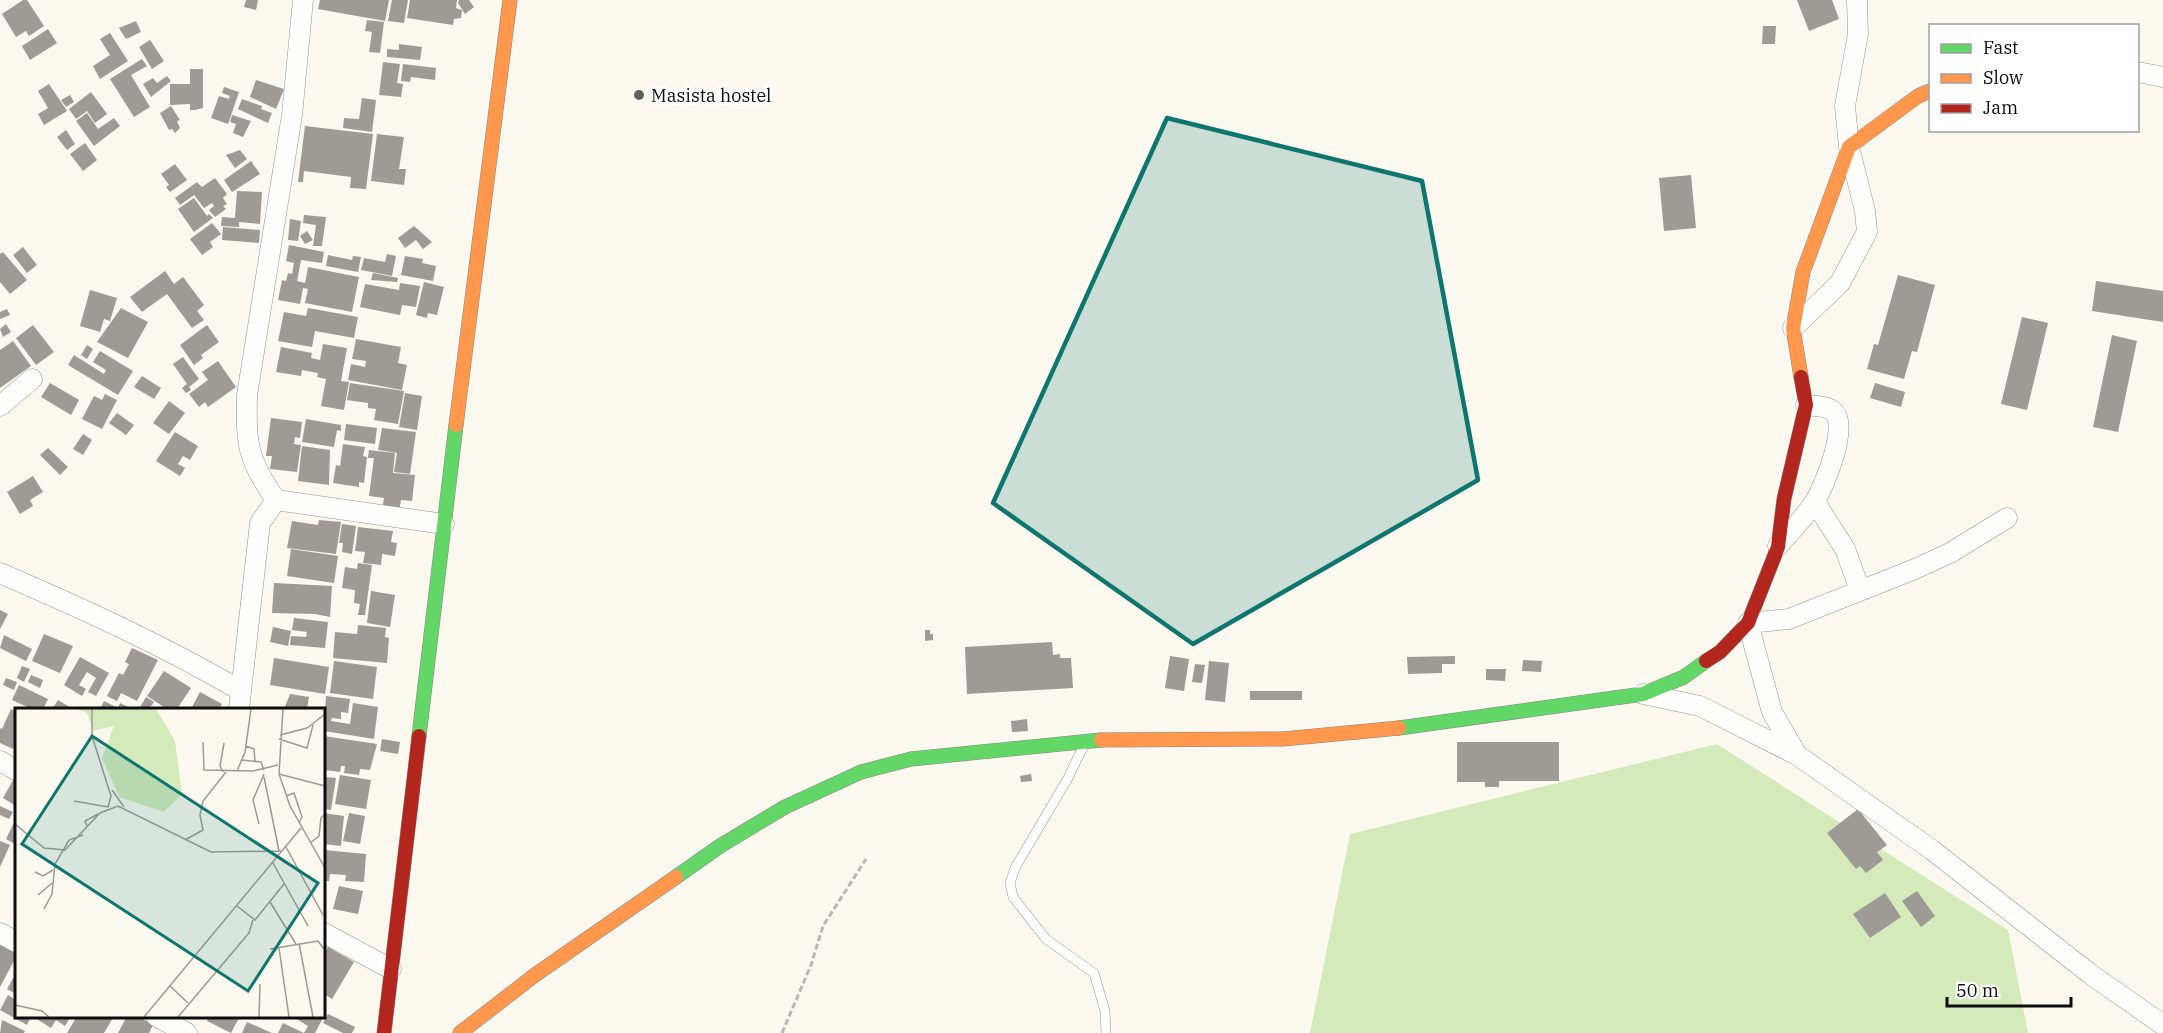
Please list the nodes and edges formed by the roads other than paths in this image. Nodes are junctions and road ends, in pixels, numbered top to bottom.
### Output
1 (303, 0) edge
2 (510, 0) edge
3 (1857, 0) edge
4 (2139, 72) edge
5 (2163, 77) edge
6 (1929, 91) edge
7 (1849, 147) junction
8 (1793, 328) junction
9 (32, 379) dead end
10 (1806, 405) junction
11 (0, 406) edge
12 (276, 500) junction
13 (1815, 502) junction
14 (2007, 518) dead end
15 (444, 524) junction
16 (1778, 547) junction
17 (0, 573) edge
18 (1860, 590) junction
19 (1748, 623) junction
20 (1643, 694) junction
21 (240, 700) edge
22 (1085, 742) junction
23 (1797, 755) junction
24 (0, 761) edge
25 (15, 769) edge
26 (0, 933) edge
27 (326, 934) edge
28 (15, 941) edge
29 (390, 969) junction
30 (158, 1018) edge
31 (2163, 1025) edge
32 (187, 1033) edge
33 (384, 1033) edge
34 (460, 1033) edge
35 (1106, 1033) edge

1 - 12 street
2 - 15 street
3 - 7 street
4 - 5 street
6 - 7 street
7 - 8 street
7 - 8 street
8 - 10 street
9 - 11 street
10 - 13 street
10 - 16 street
12 - 15 street
12 - 21 street
13 - 16 street
13 - 18 street
14 - 18 street
15 - 29 street
16 - 19 street
17 - 21 street
18 - 19 street
19 - 20 street
19 - 23 street
20 - 22 street
20 - 23 street
22 - 34 street
22 - 35 lane
23 - 31 street
24 - 25 street
26 - 28 street
27 - 29 street
29 - 33 street
30 - 32 street

